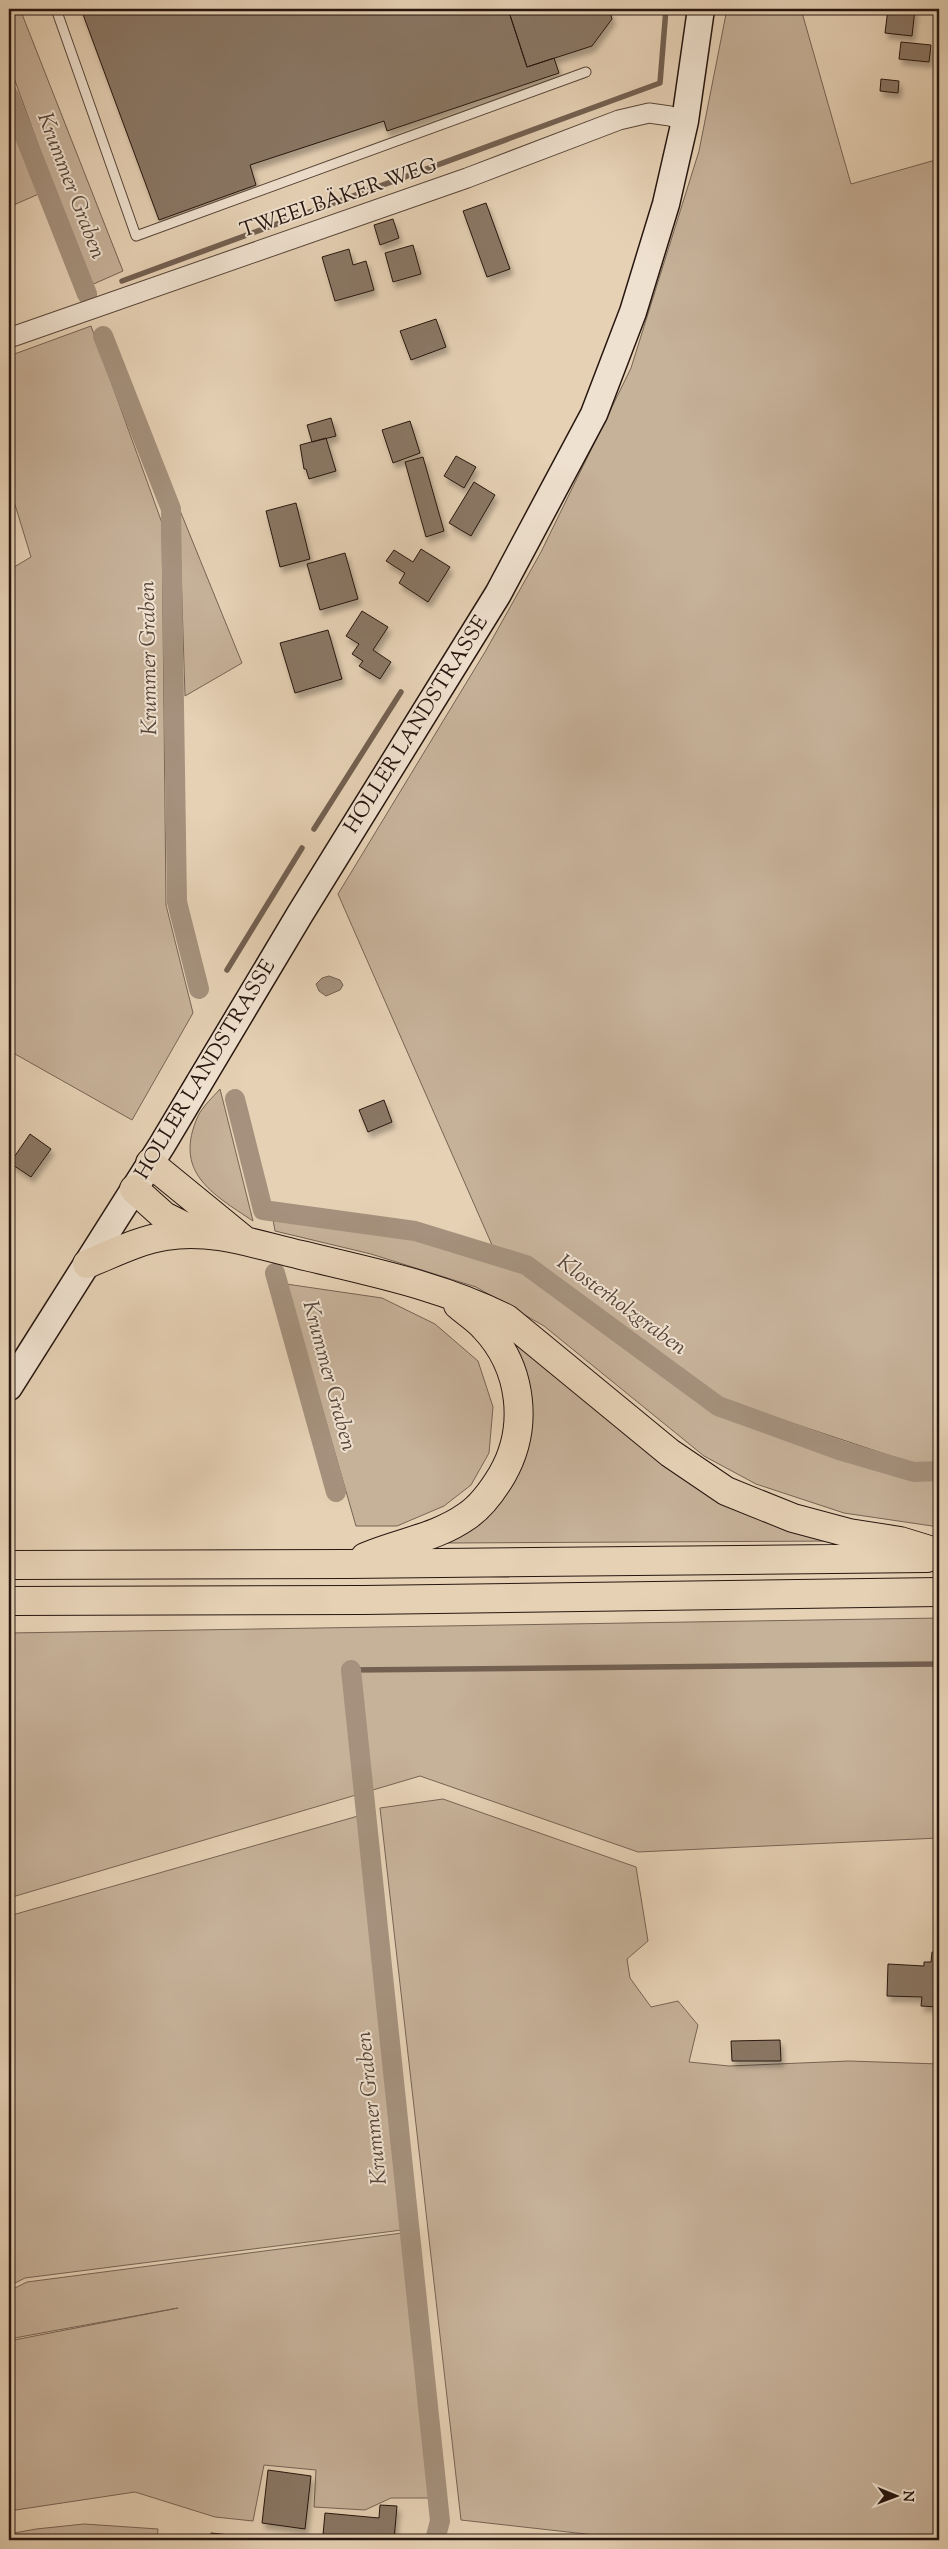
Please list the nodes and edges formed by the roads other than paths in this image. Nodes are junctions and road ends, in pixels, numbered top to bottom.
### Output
1 (56, 9) edge
2 (701, 9) edge
3 (586, 72) dead end
4 (685, 121) junction
5 (9, 338) edge
6 (150, 1163) junction
7 (134, 1189) junction
8 (203, 1236) junction
9 (243, 1239) junction
10 (87, 1264) junction
11 (439, 1290) junction
12 (9, 1387) edge
13 (939, 1554) edge
14 (939, 1558) edge
15 (348, 1564) junction
16 (9, 1565) edge
17 (939, 1592) edge
18 (9, 1601) edge

1 - 3 lane
2 - 4 main road, HOLLER LANDSTRASSE
4 - 5 street, TWEELBÄKER WEG
4 - 6 main road, HOLLER LANDSTRASSE
6 - 7 main road, HOLLER LANDSTRASSE
6 - 9 highway
7 - 8 highway
7 - 10 main road, HOLLER LANDSTRASSE
8 - 9 highway
8 - 10 highway
9 - 11 highway
10 - 12 main road, HOLLER LANDSTRASSE
11 - 13 highway
11 - 15 highway
14 - 15 highway
15 - 16 highway
17 - 18 highway

